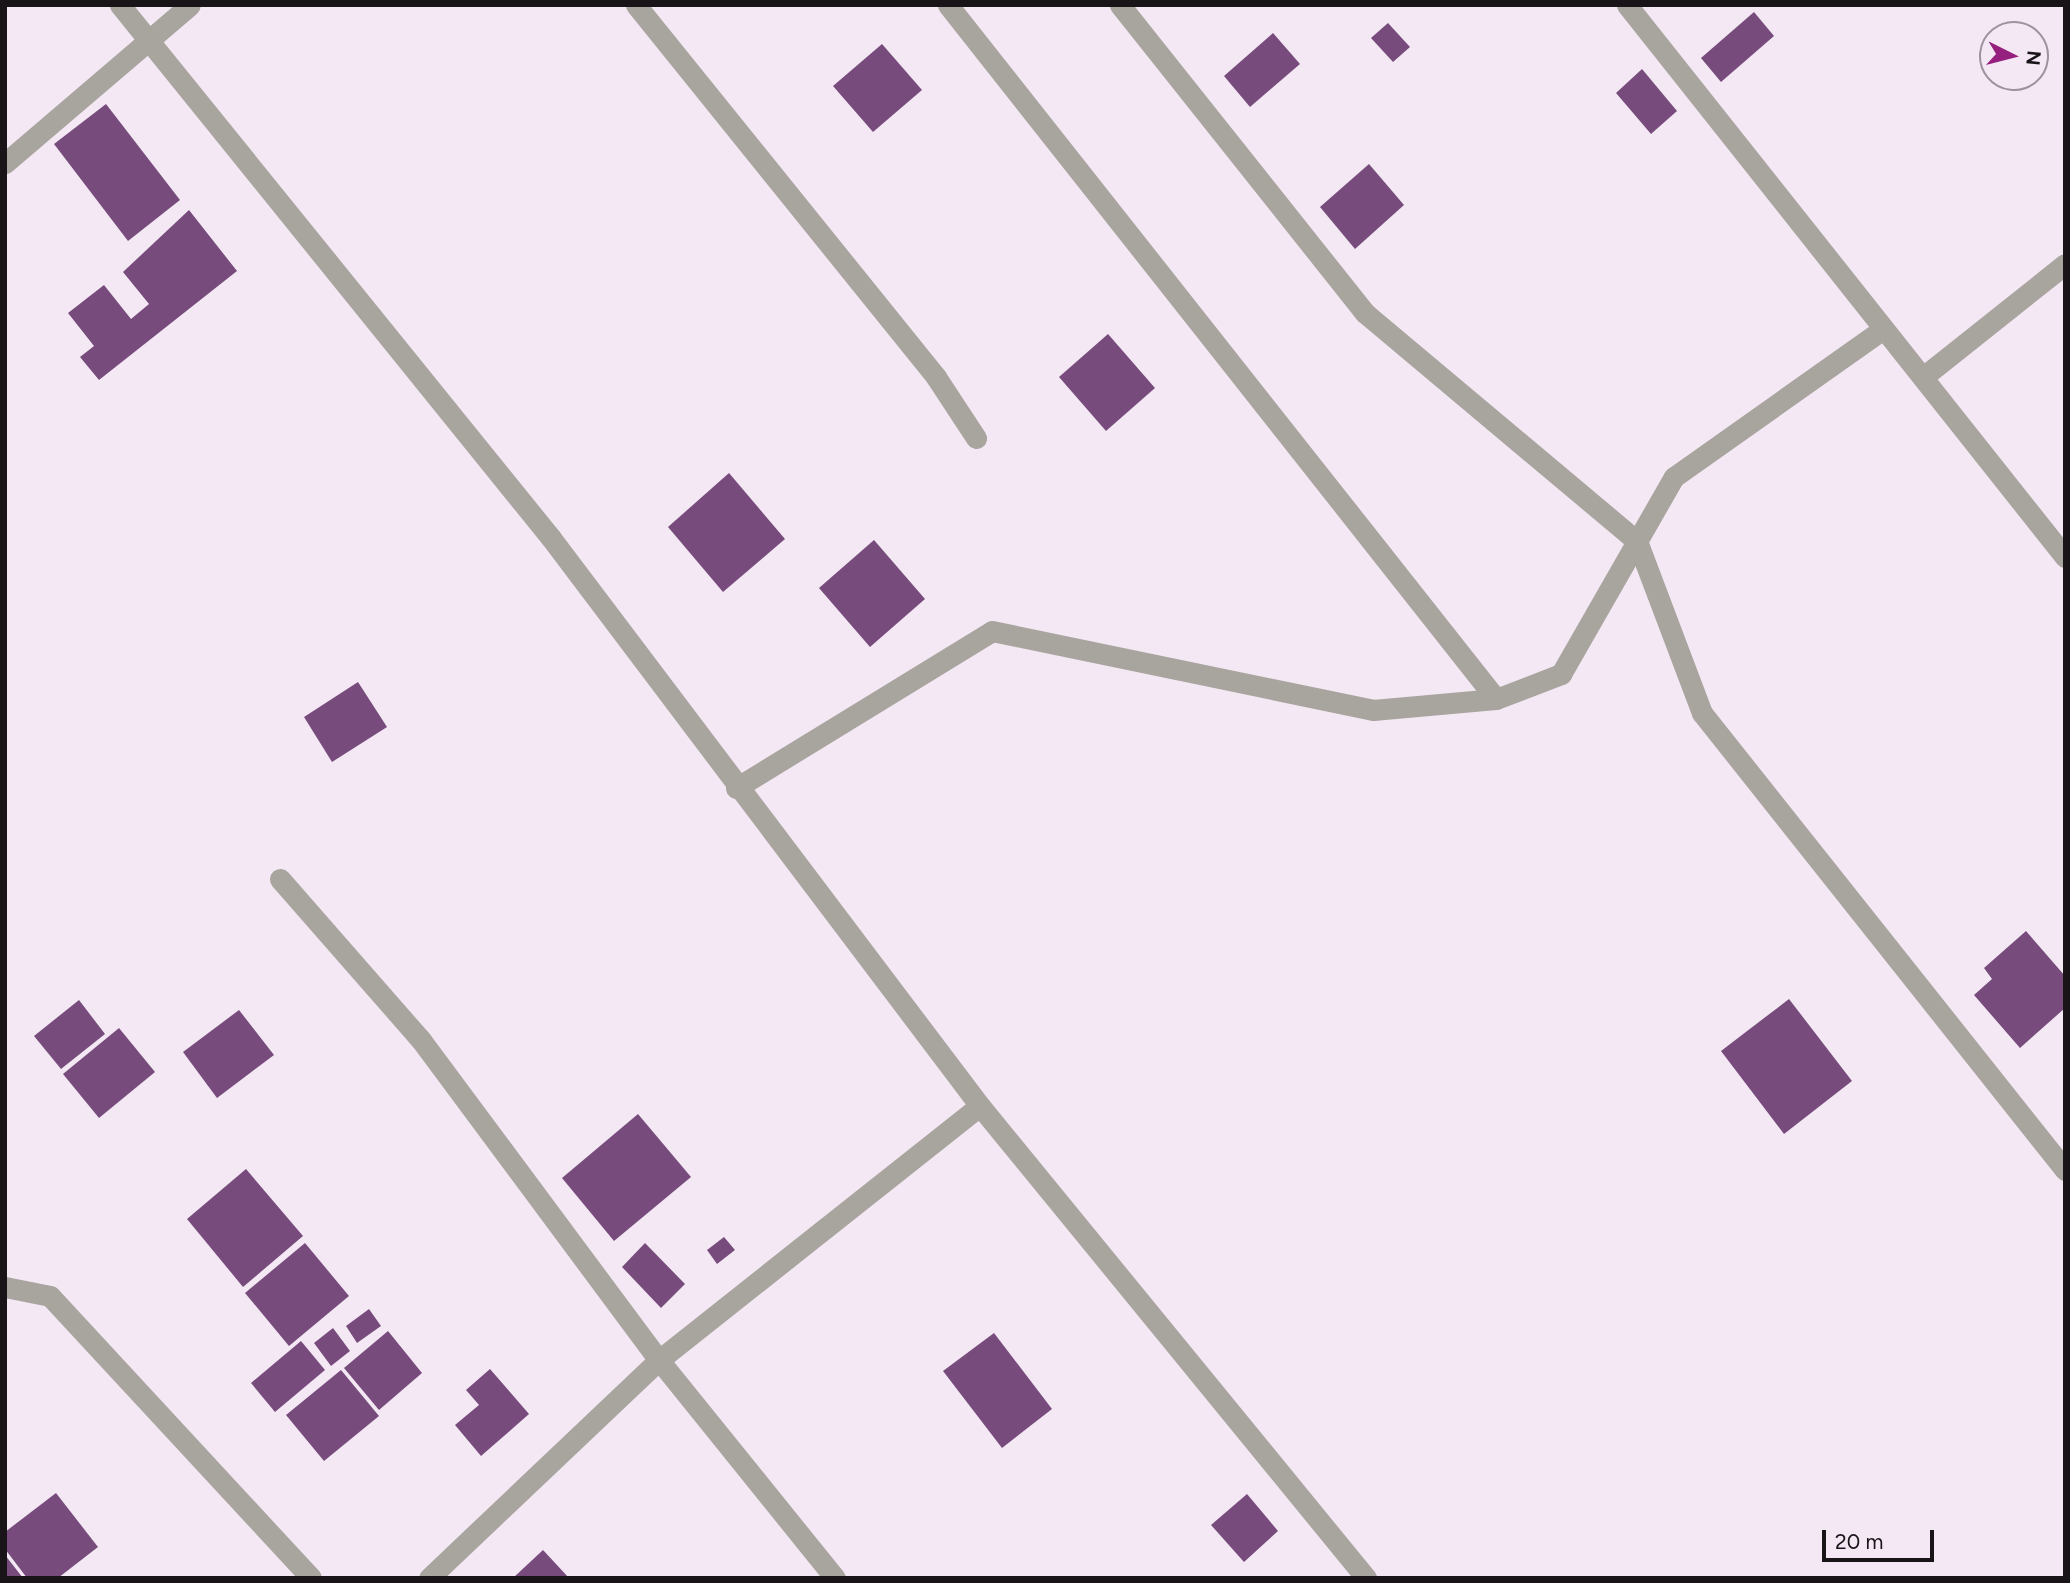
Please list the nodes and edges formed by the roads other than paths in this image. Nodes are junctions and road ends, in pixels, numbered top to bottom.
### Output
1 (120, 5) edge
2 (190, 5) edge
3 (636, 5) edge
4 (948, 5) edge
5 (1120, 5) edge
6 (1627, 5) edge
7 (147, 39) junction
8 (5, 163) edge
9 (2065, 264) edge
10 (1883, 329) junction
11 (1923, 377) junction
12 (976, 438) dead end
13 (1637, 541) junction
14 (2065, 557) edge
15 (1496, 699) junction
16 (736, 788) junction
17 (280, 879) dead end
18 (981, 1106) junction
19 (2065, 1170) edge
20 (5, 1287) edge
21 (659, 1360) junction
22 (312, 1578) edge
23 (429, 1578) edge
24 (835, 1578) edge
25 (1366, 1578) edge

1 - 7 street
2 - 7 street
3 - 12 street
4 - 15 street
5 - 13 street
6 - 10 street
7 - 8 street
7 - 16 street
9 - 11 street
10 - 11 street
10 - 13 street
11 - 14 street
13 - 15 street
13 - 19 street
15 - 16 street
16 - 18 street
17 - 21 street
18 - 21 street
18 - 25 street
20 - 22 street
21 - 23 street
21 - 24 street

